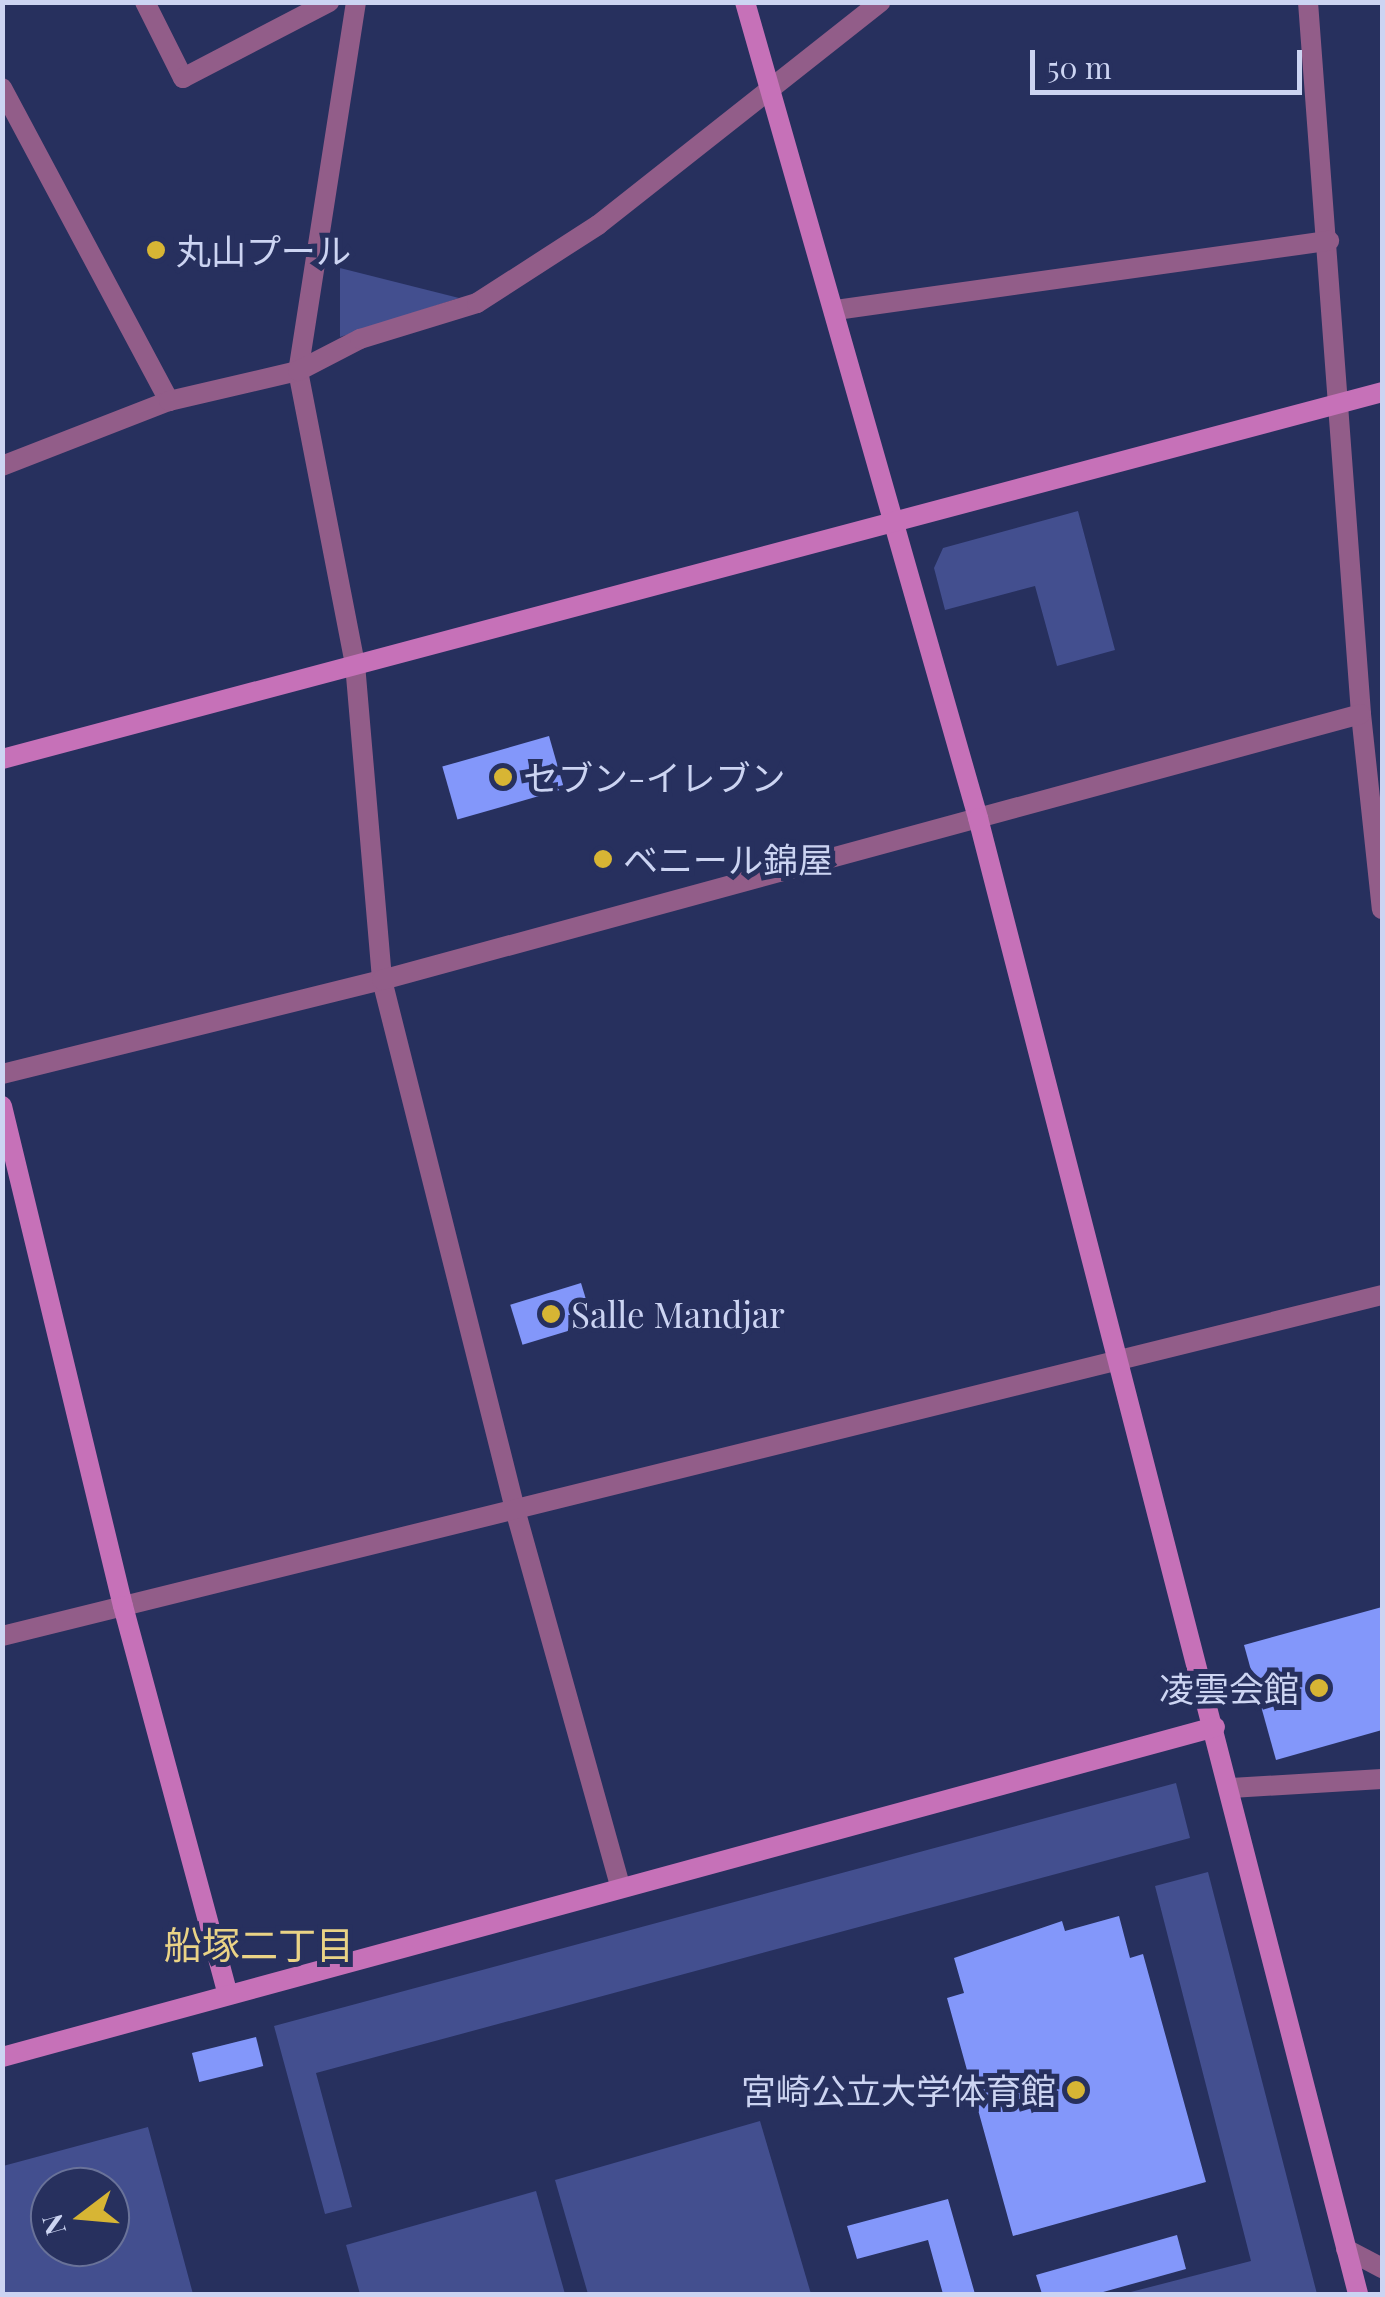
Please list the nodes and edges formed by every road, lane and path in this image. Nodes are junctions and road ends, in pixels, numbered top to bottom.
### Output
1 (146, 2) edge
2 (329, 2) edge
3 (356, 2) edge
4 (745, 2) edge
5 (880, 2) edge
6 (1308, 2) edge
7 (771, 86) junction
8 (2, 88) edge
9 (1329, 241) junction
10 (836, 310) junction
11 (298, 371) junction
12 (1382, 392) edge
13 (170, 402) junction
14 (1343, 402) junction
15 (2, 466) edge
16 (897, 521) junction
17 (355, 664) junction
18 (1361, 714) junction
19 (2, 759) edge
20 (978, 818) junction
21 (1382, 909) edge
22 (382, 980) junction
23 (2, 1074) edge
24 (2, 1106) edge
25 (1382, 1294) edge
26 (1119, 1364) junction
27 (516, 1512) junction
28 (123, 1606) junction
29 (2, 1636) edge
30 (1215, 1728) junction
31 (1382, 1779) edge
32 (1230, 1788) junction
33 (621, 1888) junction
34 (228, 1994) junction
35 (2, 2056) edge
36 (1346, 2249) junction
37 (1382, 2268) edge
38 (1358, 2294) edge

1 - 2 street
3 - 11 street
4 - 7 street
5 - 7 street
6 - 9 street
7 - 10 street
7 - 11 street
8 - 13 street
9 - 10 street
9 - 14 street
10 - 16 street
11 - 13 street
11 - 17 street
12 - 14 street
13 - 15 street
14 - 16 street
14 - 18 street
16 - 17 street
16 - 20 street
17 - 19 street
17 - 22 street
18 - 20 street
18 - 21 street
20 - 22 street
20 - 26 street
22 - 23 street
22 - 27 street
24 - 28 street
25 - 26 street
26 - 27 street
26 - 30 street
27 - 28 street
27 - 33 street
28 - 29 street
28 - 34 street
30 - 32 street
30 - 33 street
31 - 32 street
32 - 36 street
33 - 34 street
34 - 35 street
36 - 37 street
36 - 38 street

